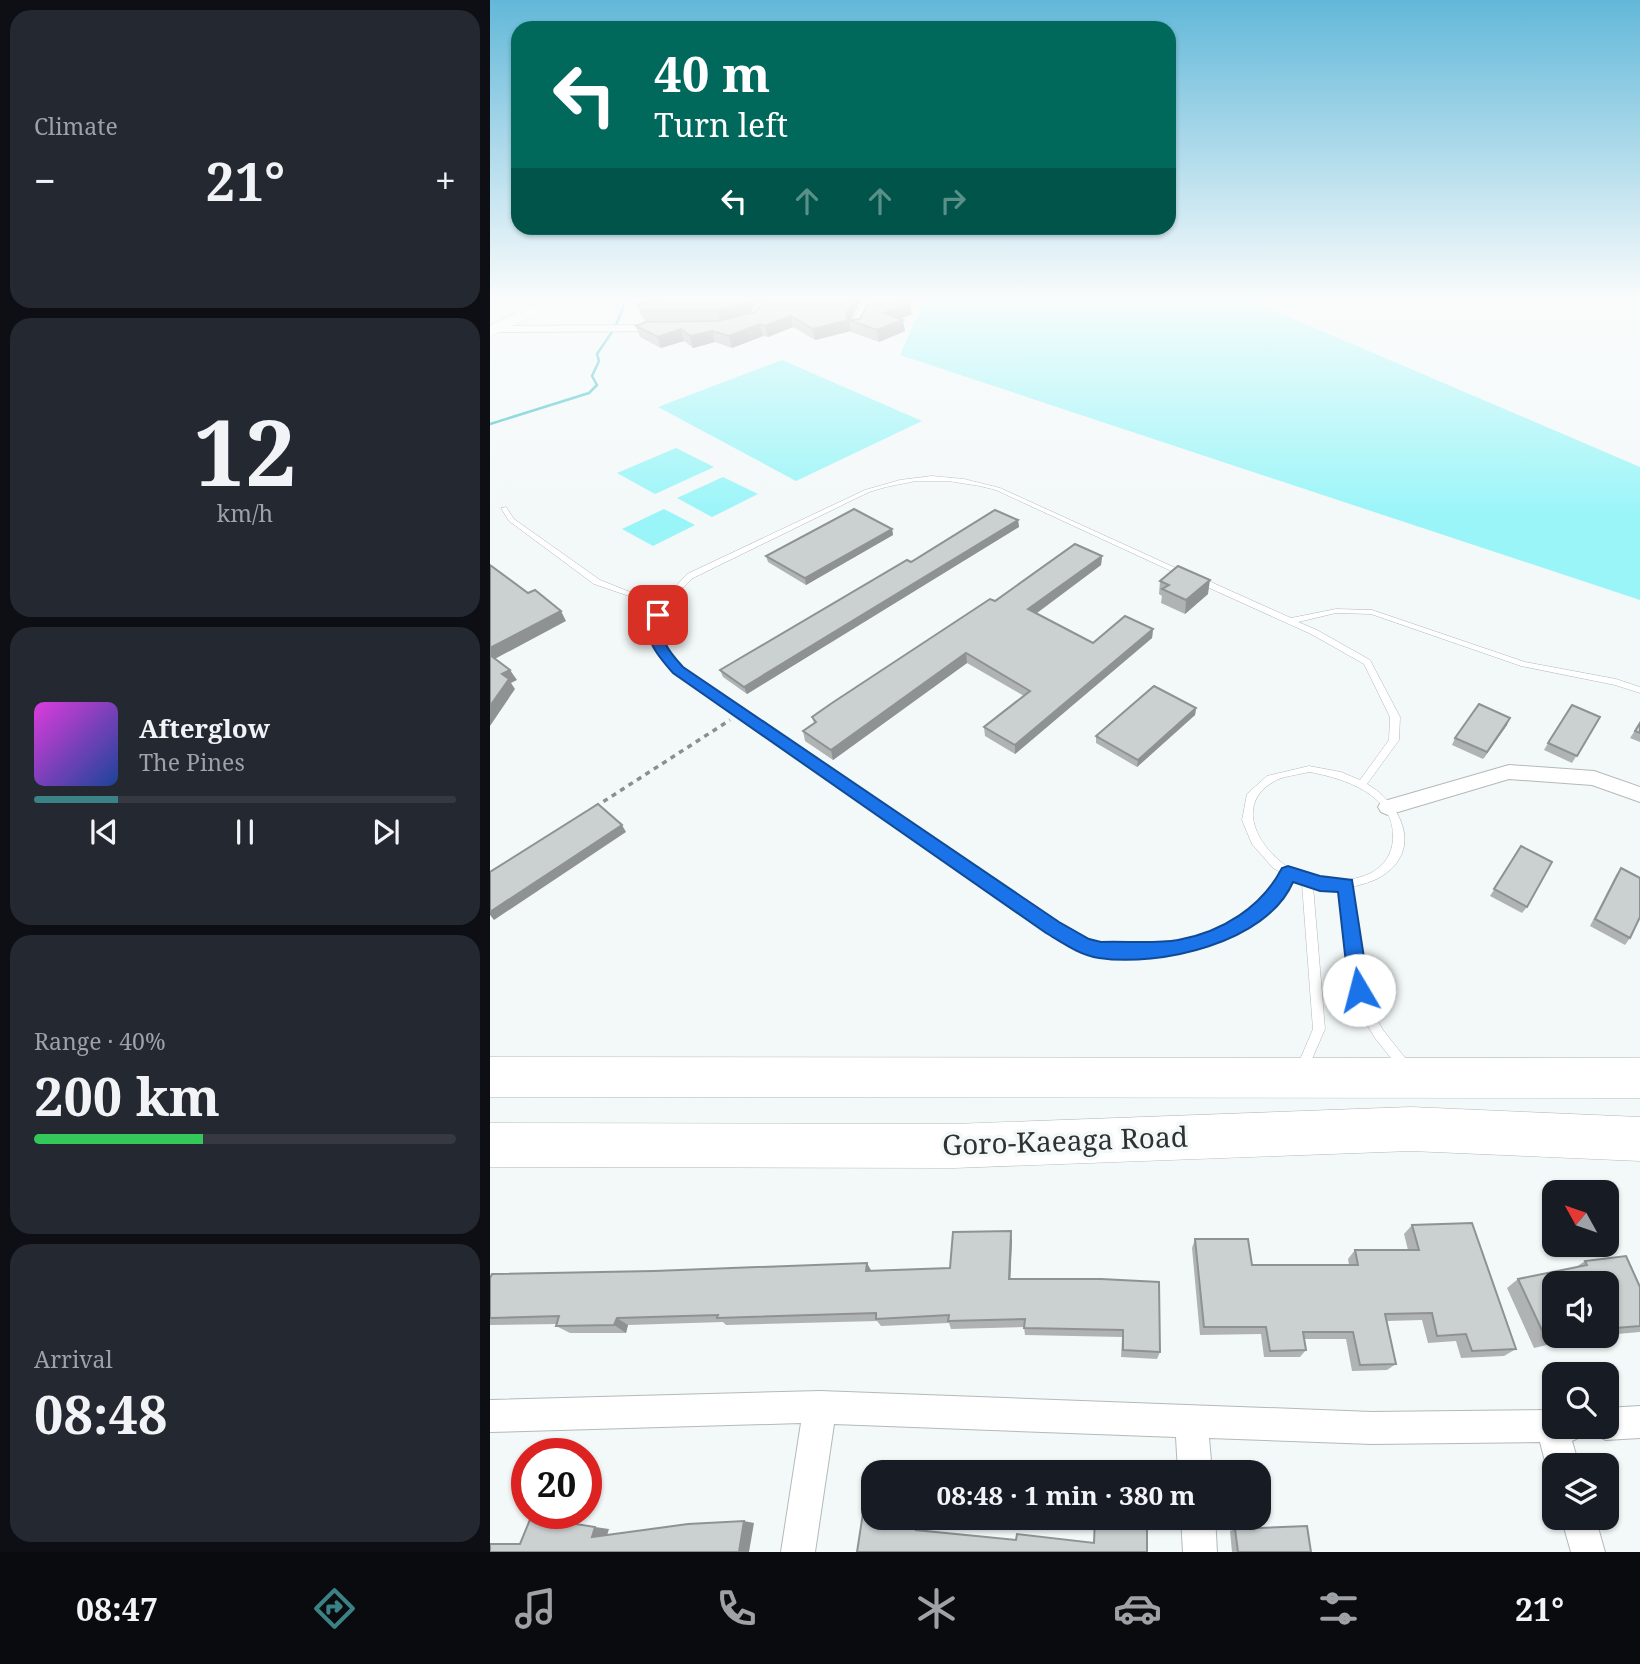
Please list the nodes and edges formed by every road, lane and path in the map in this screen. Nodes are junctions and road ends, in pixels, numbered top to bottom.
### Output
1 (504, 508) dead end
2 (668, 598) junction
3 (1290, 621) junction
4 (1640, 690) edge
5 (740, 713) junction
6 (1362, 784) junction
7 (1640, 795) edge
8 (1388, 807) junction
9 (589, 811) edge
10 (1288, 873) junction
11 (1307, 881) junction
12 (1346, 885) junction
13 (490, 1077) edge
14 (1286, 1077) junction
15 (1640, 1078) edge
16 (1415, 1079) junction
17 (1640, 1139) edge
18 (490, 1145) edge
19 (820, 1407) junction
20 (490, 1416) edge
21 (1191, 1422) junction
22 (1640, 1422) edge
23 (1619, 1423) edge
24 (1542, 1427) edge
25 (1194, 1460) edge
26 (1199, 1530) edge
27 (1582, 1530) edge
28 (798, 1552) edge
29 (1200, 1552) edge
30 (1588, 1552) edge

1 - 2 lane
2 - 3 lane
2 - 5 lane
3 - 4 lane
3 - 6 lane
5 - 9 path
5 - 10 lane
6 - 8 lane
6 - 10 lane
7 - 8 street
8 - 12 lane
10 - 11 lane
11 - 12 lane
11 - 14 lane
12 - 16 lane
13 - 14 main road
14 - 16 main road
15 - 16 main road
17 - 18 main road, Goro-Kaeaga Road
19 - 20 street
19 - 21 street
19 - 28 street
21 - 24 street
21 - 25 street
22 - 23 street
26 - 29 street
27 - 30 street

